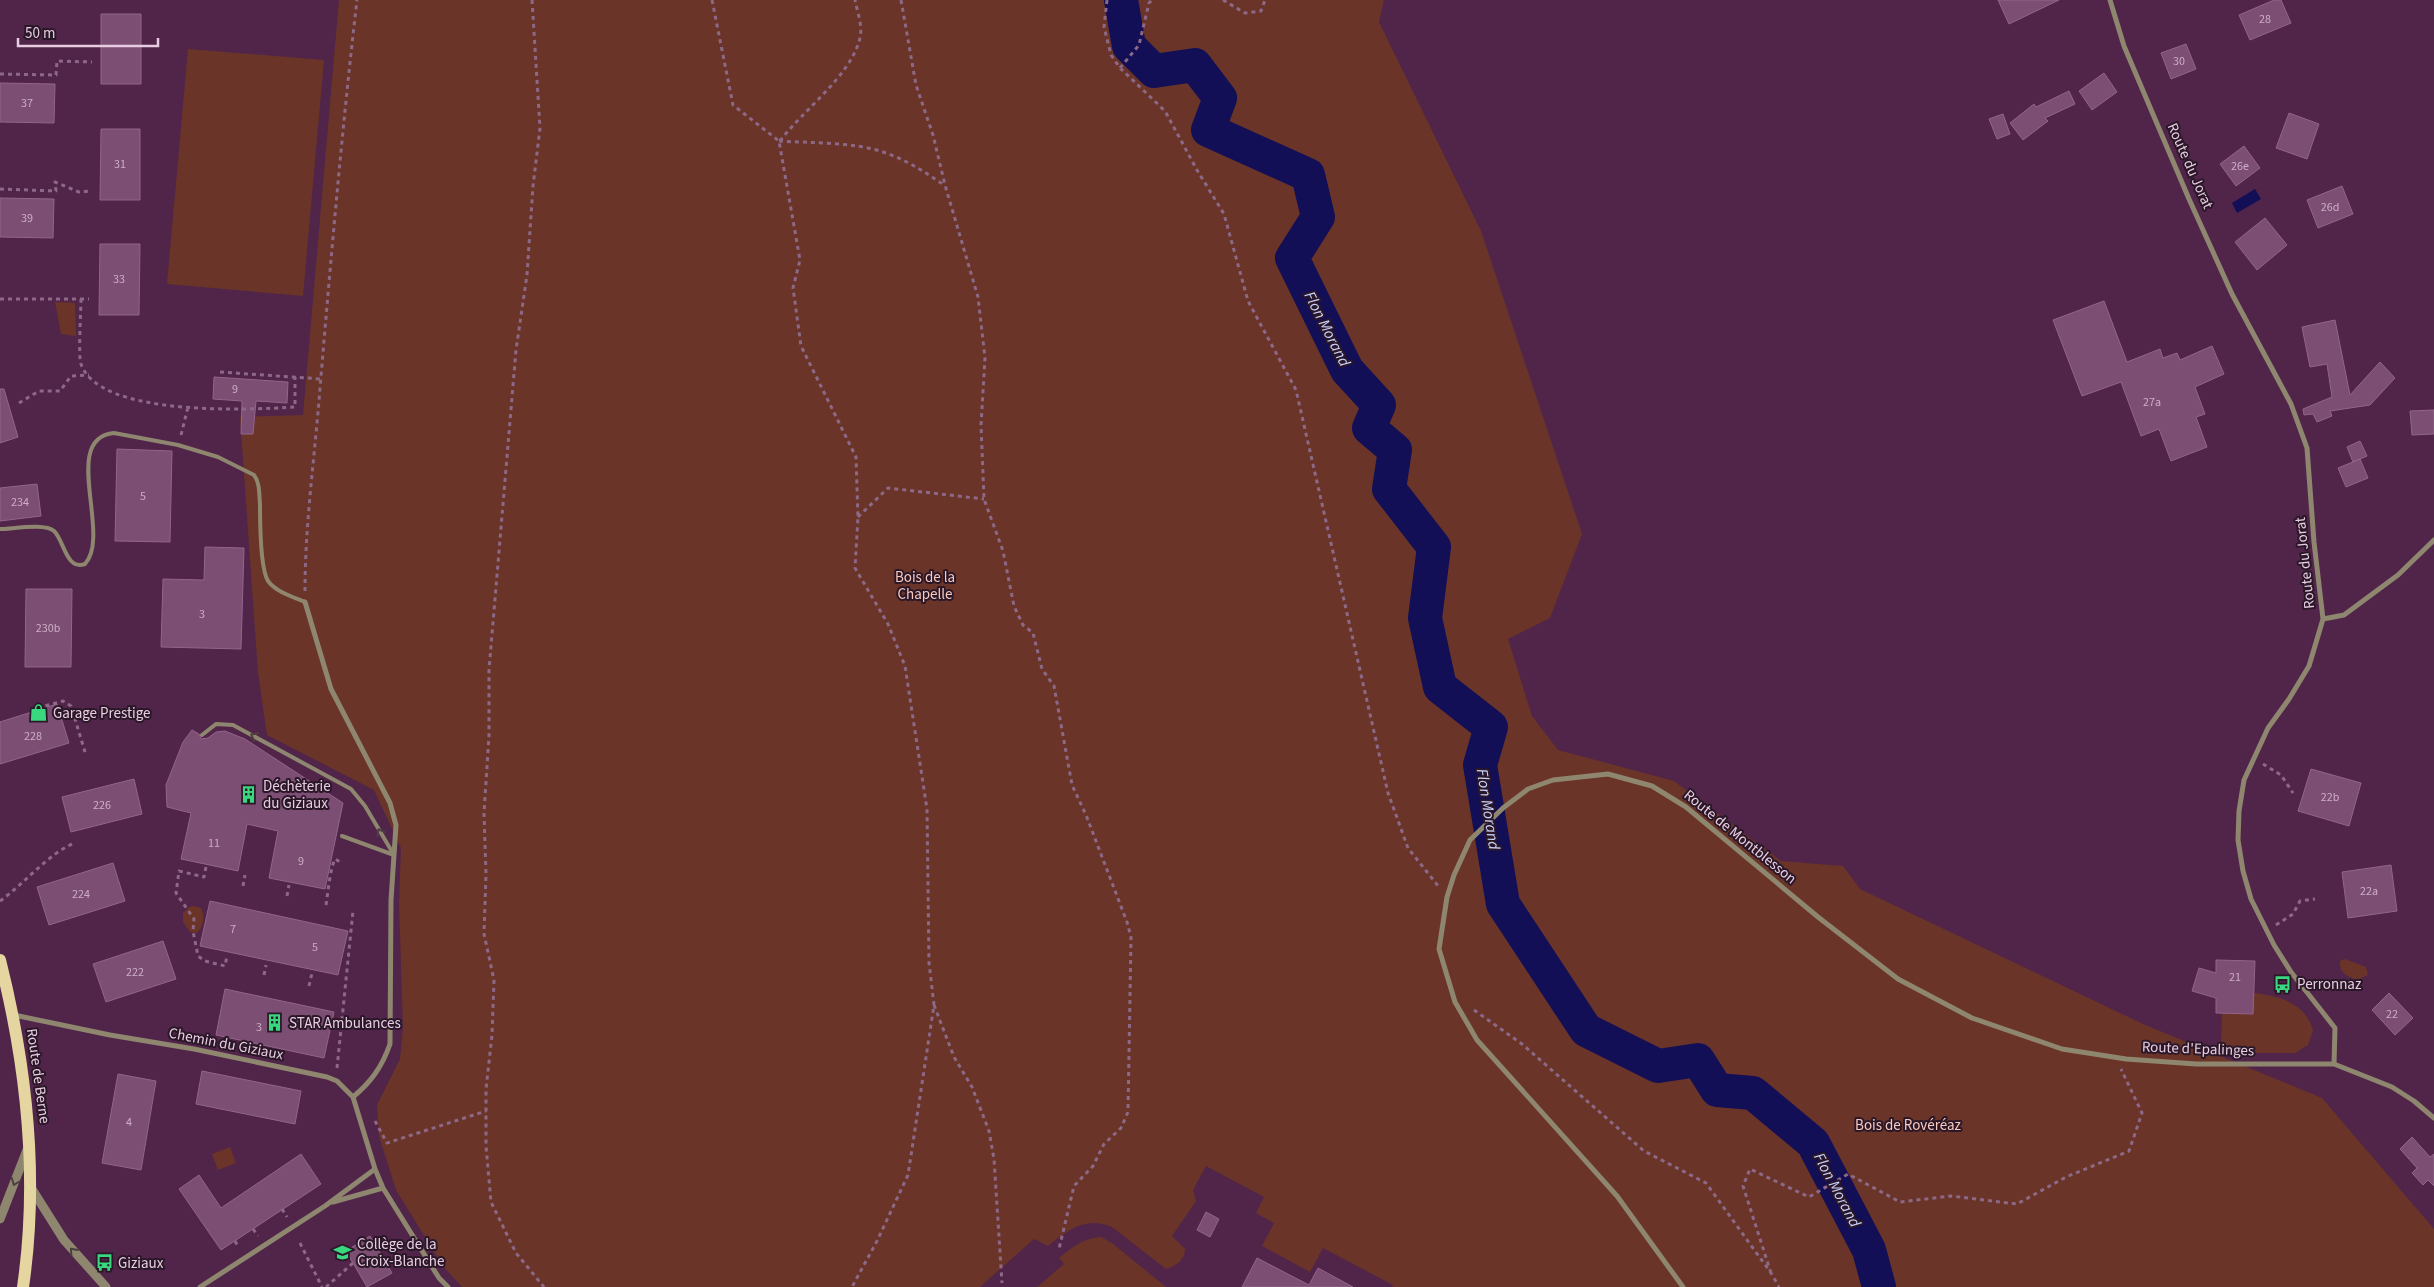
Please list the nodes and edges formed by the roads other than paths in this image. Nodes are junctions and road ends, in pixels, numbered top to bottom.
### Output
1 (2110, 0) edge
2 (0, 530) edge
3 (2434, 540) edge
4 (304, 602) joint
5 (2323, 620) junction
6 (202, 735) dead end
7 (342, 836) dead end
8 (394, 855) junction
9 (0, 960) edge
10 (13, 1014) junction
11 (2062, 1049) joint
12 (2334, 1064) junction
13 (353, 1097) junction
14 (2434, 1118) edge
15 (29, 1145) junction
16 (375, 1169) junction
17 (30, 1186) junction
18 (383, 1188) junction
19 (331, 1203) junction
20 (0, 1219) edge
21 (23, 1287) edge
22 (106, 1287) edge
23 (200, 1287) edge
24 (448, 1287) edge
25 (1683, 1287) edge

1 - 5 street, Route du Jorat
2 - 4 lane
3 - 5 street
4 - 8 street
5 - 12 street, Route du Jorat
8 -> 6 lane
7 - 8 lane
8 - 13 street
9 - 10 main road, Route de Berne
10 - 13 street, Chemin du Giziaux
10 - 15 main road, Route de Berne
11 - 12 street, Route d'Epalinges
11 - 25 street, Route de Montblesson
12 - 14 street
13 - 16 street
15 - 17 main road, Route de Berne
15 -> 20 street
16 - 18 street
16 - 19 street
17 - 21 main road, Route de Berne
22 -> 17 street
18 - 19 street
18 - 24 street
19 - 23 street

